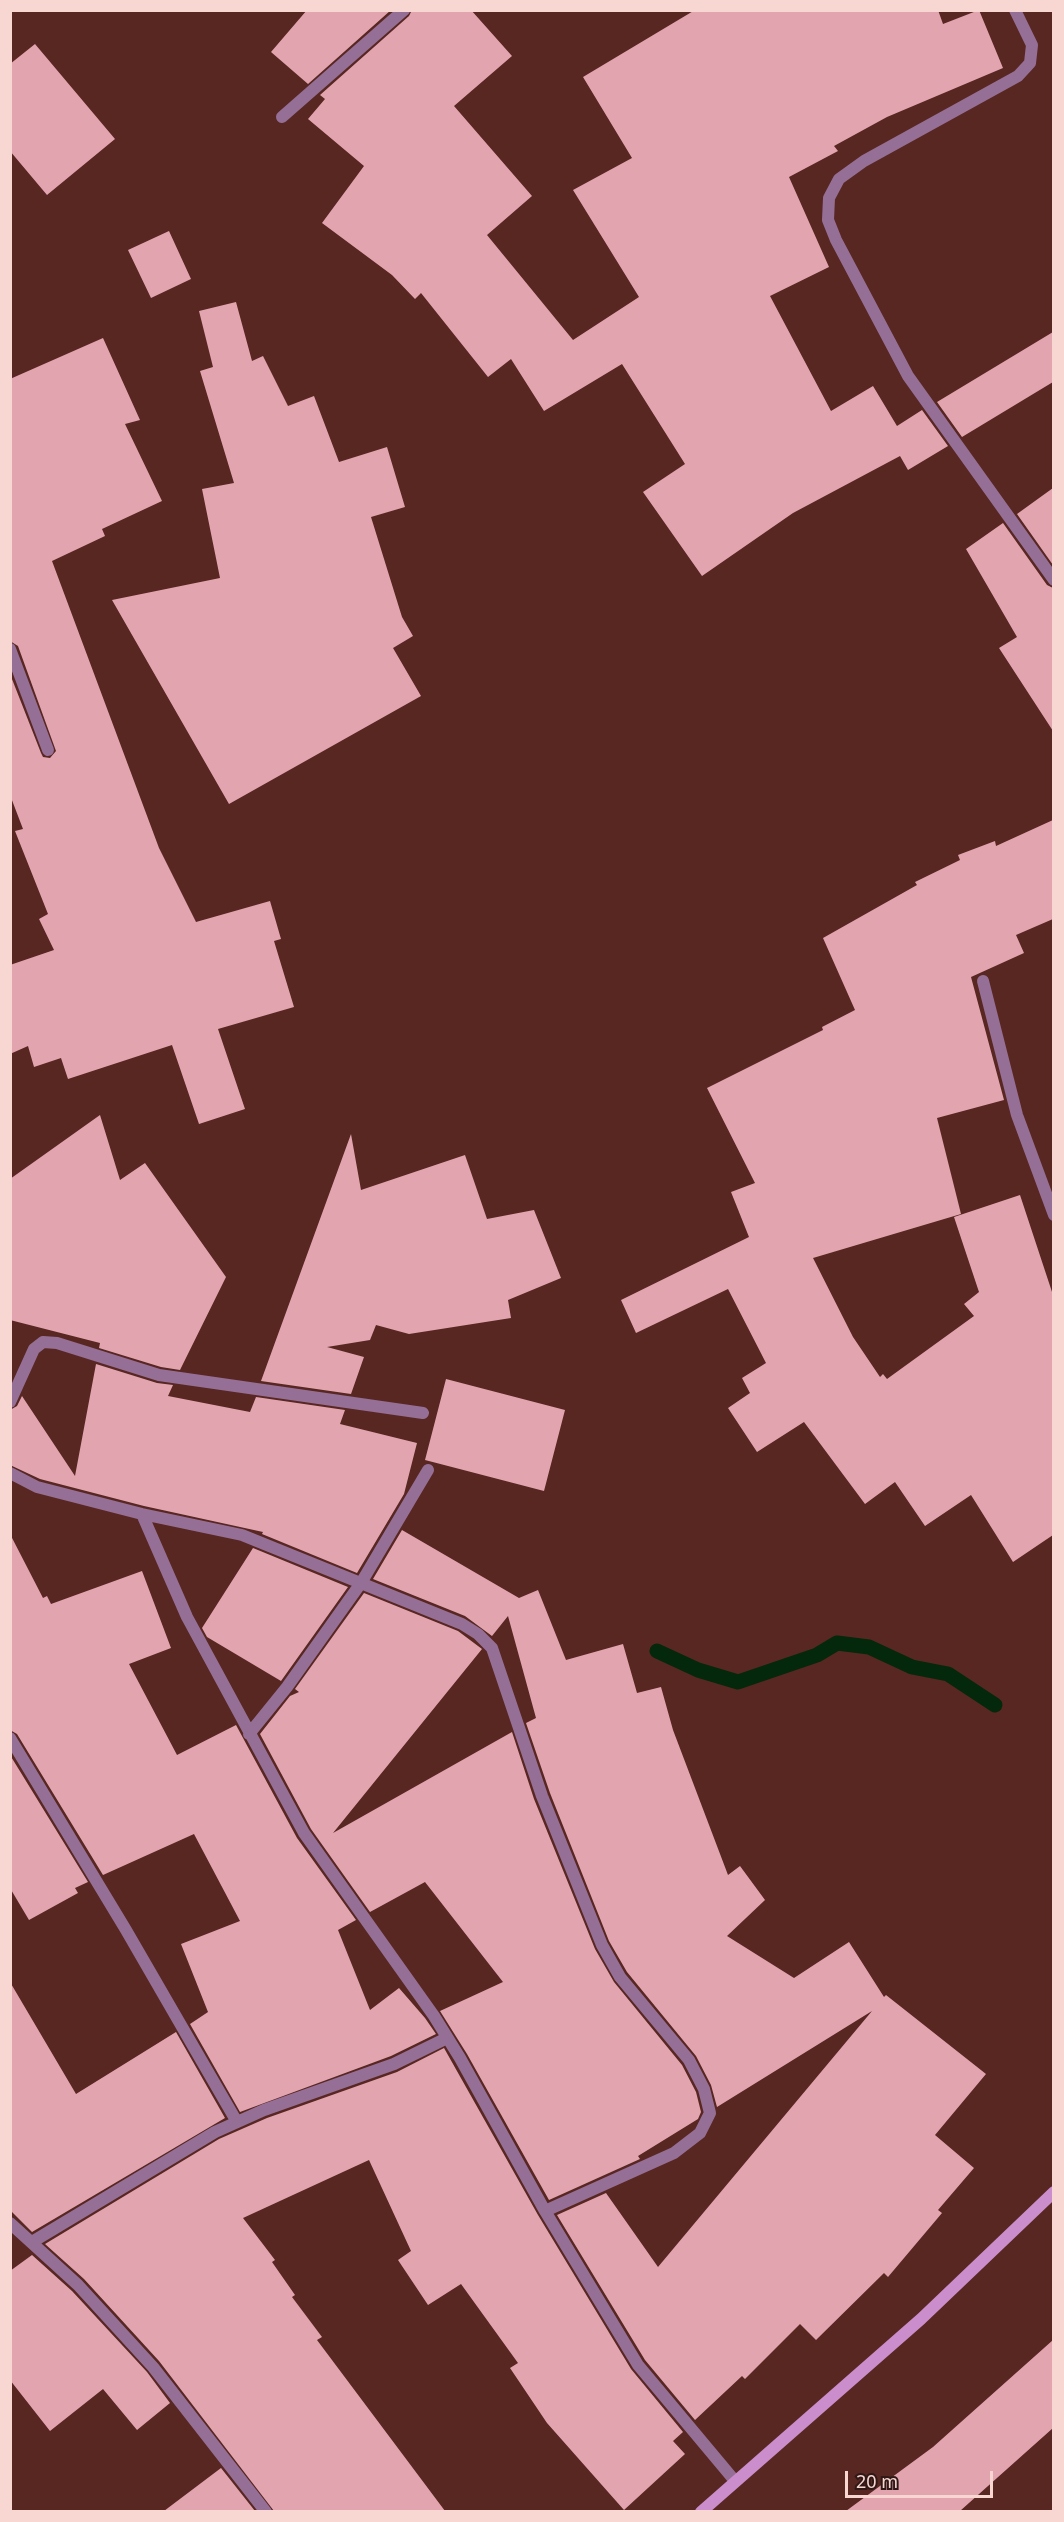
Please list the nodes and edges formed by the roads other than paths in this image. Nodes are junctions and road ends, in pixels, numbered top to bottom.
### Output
1 (404, 10) edge
2 (1015, 10) edge
3 (282, 117) dead end
4 (1053, 580) edge
5 (10, 649) edge
6 (48, 750) dead end
7 (982, 981) dead end
8 (1053, 1215) edge
9 (10, 1402) edge
10 (423, 1413) dead end
11 (428, 1470) dead end
12 (10, 1473) edge
13 (142, 1514) junction
14 (361, 1583) junction
15 (249, 1734) junction
16 (10, 1738) edge
17 (447, 2038) junction
18 (237, 2122) junction
19 (1053, 2192) edge
20 (545, 2211) junction
21 (10, 2223) edge
22 (32, 2242) junction
23 (735, 2481) junction
24 (266, 2511) edge
25 (700, 2511) edge

1 - 3 street
2 - 4 street
5 - 6 street
7 - 8 street
9 - 10 street
11 - 14 street
12 - 13 street
13 - 14 street
13 - 15 street
14 - 15 street
14 - 20 street
15 - 17 street
16 - 18 street
17 - 18 street
17 - 20 street
18 - 22 street
19 - 23 main road
20 - 23 street
21 - 22 street
22 - 24 street
23 - 25 main road

